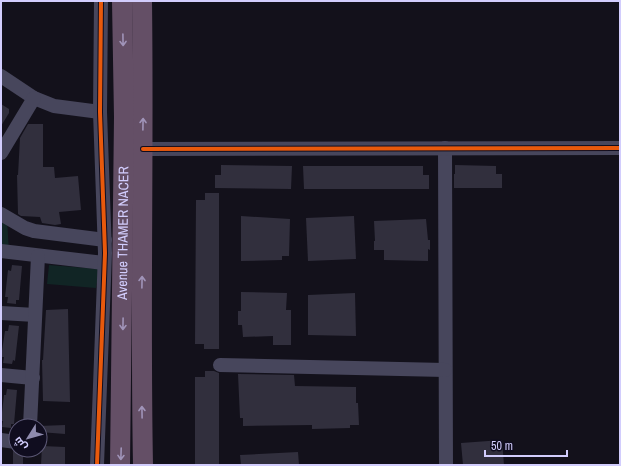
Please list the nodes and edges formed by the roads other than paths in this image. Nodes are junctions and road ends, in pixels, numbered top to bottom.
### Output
1 (101, 1) edge
2 (122, 1) edge
3 (142, 1) edge
4 (1, 76) edge
5 (34, 98) junction
6 (100, 112) junction
7 (445, 148) junction
8 (620, 148) edge
9 (143, 149) junction
10 (1, 153) edge
11 (1, 214) edge
12 (105, 240) junction
13 (1, 252) edge
14 (38, 256) junction
15 (104, 263) junction
16 (1, 312) edge
17 (35, 315) junction
18 (220, 365) dead end
19 (446, 370) junction
20 (1, 375) edge
21 (33, 378) junction
22 (30, 418) edge
23 (97, 465) edge
24 (120, 465) edge
25 (143, 465) edge
26 (446, 465) edge

1 - 6 street
2 -> 24 highway, Avenue THAMER NACER
9 -> 3 highway, Avenue THAMER NACER
4 - 5 street
5 - 6 street
5 - 10 street
6 - 12 street
7 - 8 street
7 - 9 street
7 - 19 street
25 -> 9 highway, Avenue THAMER NACER
11 - 12 street
12 - 15 street
13 - 14 street
14 - 15 street
14 - 17 street
15 - 23 street
16 - 17 street
17 - 21 street
18 - 19 street
19 - 26 street
20 - 21 street
21 - 22 street

